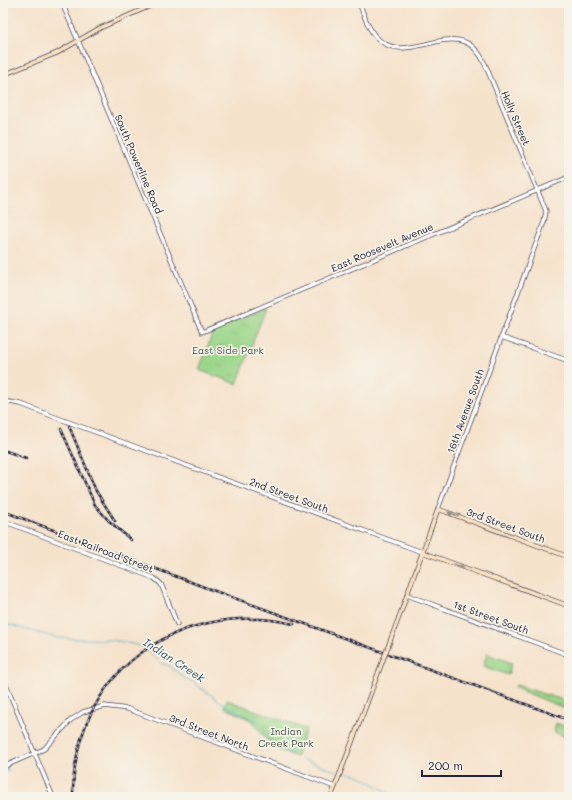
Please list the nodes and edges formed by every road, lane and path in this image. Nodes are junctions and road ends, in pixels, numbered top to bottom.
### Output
1 (62, 3) edge
2 (157, 3) edge
3 (359, 3) edge
4 (78, 41) junction
5 (3, 75) edge
6 (569, 177) edge
7 (538, 191) junction
8 (546, 211) joint
9 (202, 332) joint
10 (501, 337) junction
11 (569, 361) edge
12 (3, 401) edge
13 (438, 509) junction
14 (3, 520) edge
15 (422, 552) junction
16 (569, 557) edge
17 (407, 595) junction
18 (569, 606) edge
19 (177, 624) dead end
20 (569, 655) edge
21 (3, 678) edge
22 (35, 754) junction
23 (3, 767) edge
24 (335, 787) junction
25 (53, 797) edge
26 (331, 797) edge

1 - 4 street, South Powerline Road
2 - 4 main road
3 - 7 street, Holly Street
4 - 5 main road
4 - 9 street, South Powerline Road
6 - 7 street, East Roosevelt Avenue
7 - 8 street, Holly Street
7 - 9 street, East Roosevelt Avenue
8 - 10 street, 16th Avenue South
10 - 11 street
10 - 13 street, 16th Avenue South
12 - 15 street, 2nd Street South
13 - 15 main road, 16th Avenue South
16 -> 13 main road, 3rd Street South
14 - 19 street, East Railroad Street
15 - 17 main road, 16th Avenue South
15 -> 18 main road, 2nd Street South
17 - 20 street, 1st Street South
17 - 24 main road, 16th Avenue South, bridge
21 - 22 street
22 - 23 street, 3rd Street North
22 - 24 street, 3rd Street North
22 - 25 street
24 - 26 main road, 16th Avenue South

